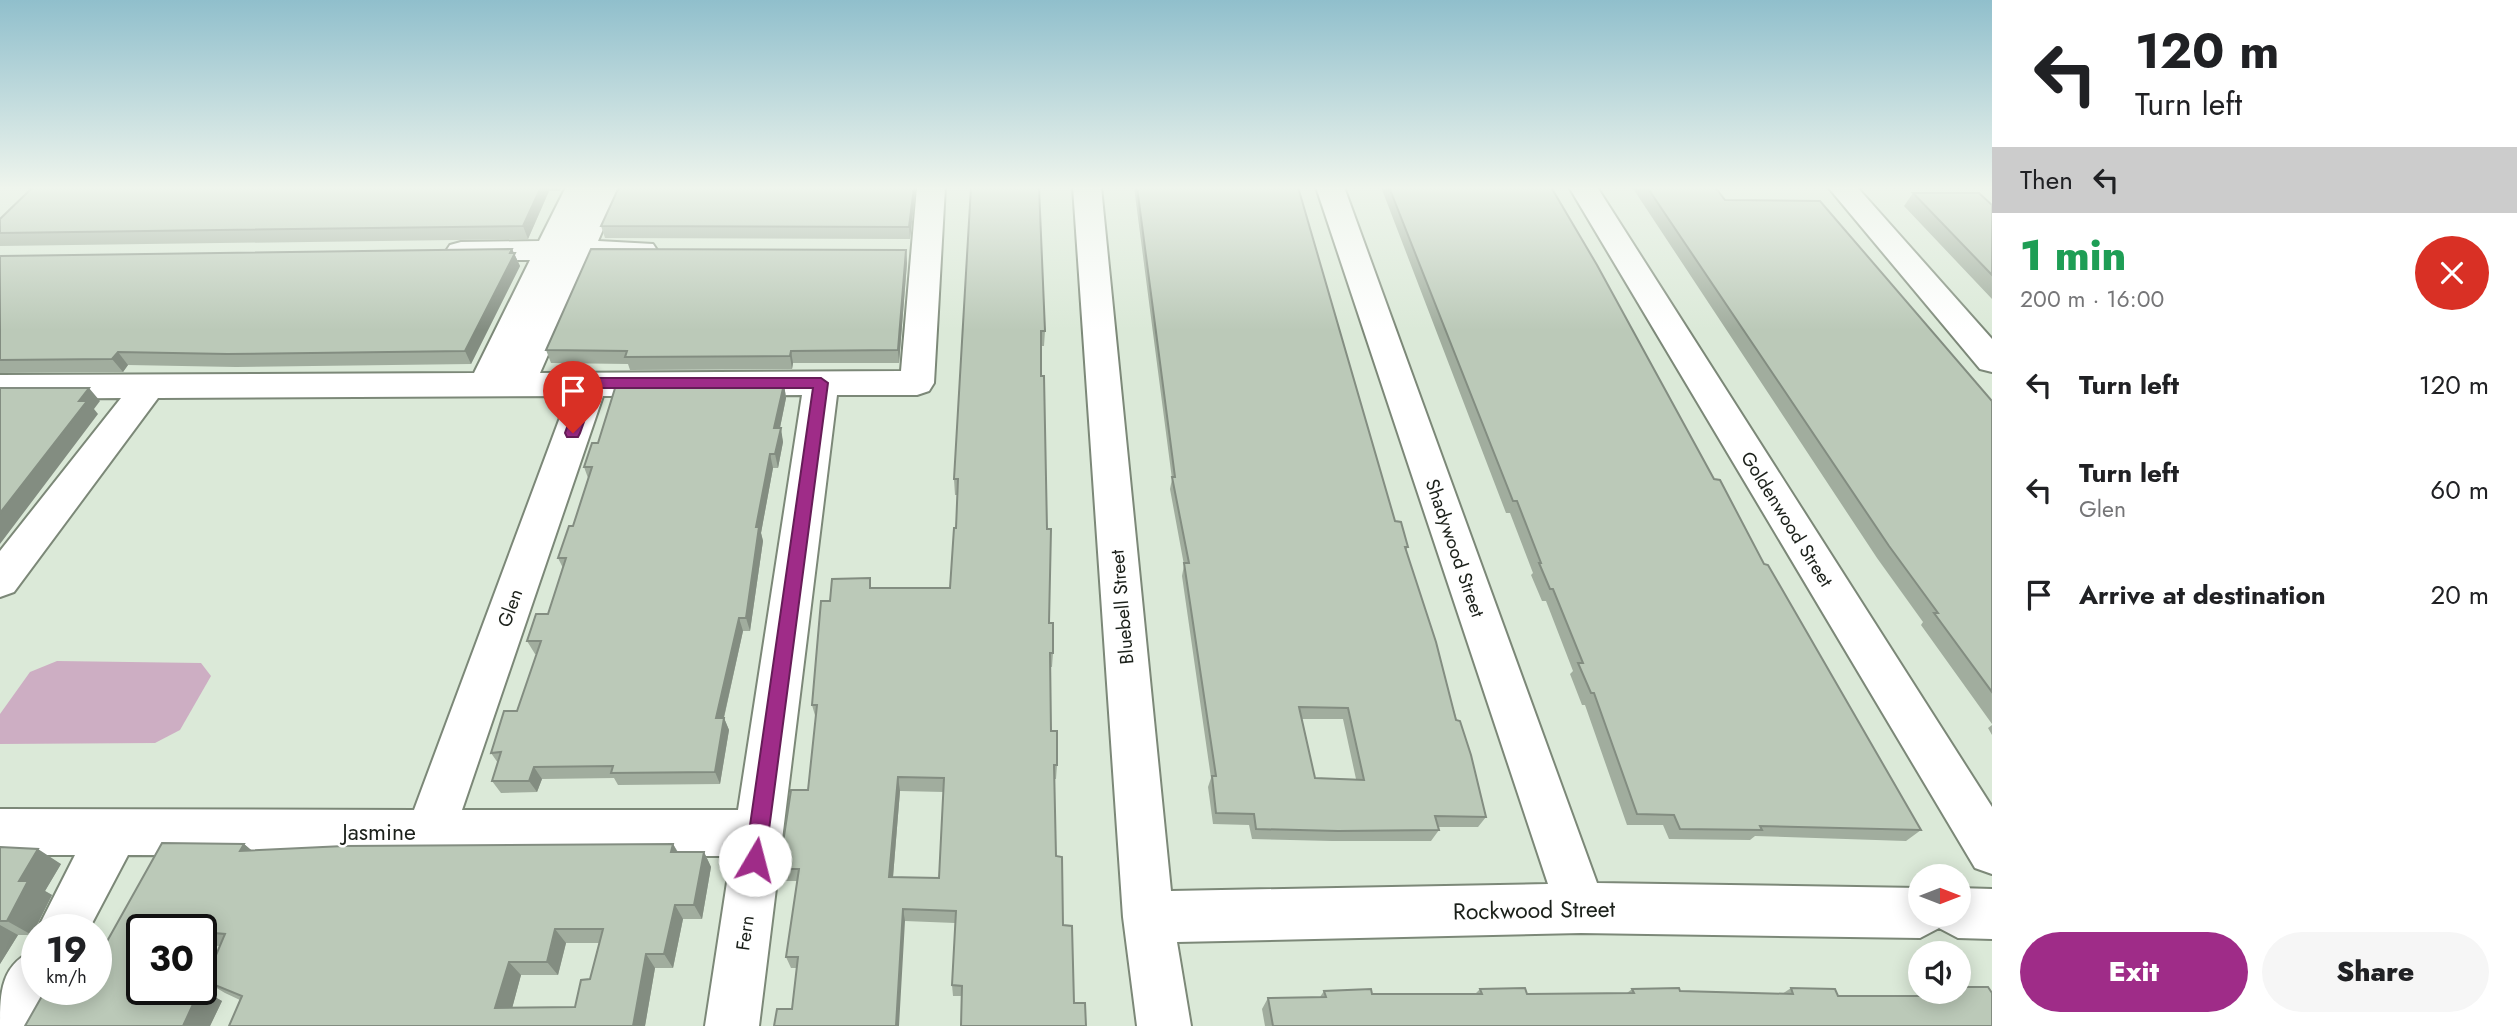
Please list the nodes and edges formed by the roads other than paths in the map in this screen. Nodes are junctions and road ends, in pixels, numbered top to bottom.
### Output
1 (568, 235) edge
2 (574, 235) edge
3 (919, 235) edge
4 (1091, 235) edge
5 (1347, 235) edge
6 (1612, 235) edge
7 (1883, 235) edge
8 (564, 250) junction
9 (676, 250) edge
10 (426, 251) edge
11 (1992, 361) edge
12 (590, 383) junction
13 (821, 383) junction
14 (502, 384) junction
15 (149, 386) junction
16 (0, 387) edge
17 (0, 581) edge
18 (0, 832) edge
19 (114, 832) junction
20 (430, 832) junction
21 (759, 833) junction
22 (1992, 851) edge
23 (1581, 908) junction
24 (1908, 913) edge
25 (70, 914) edge
26 (1971, 914) edge
27 (1992, 914) edge
28 (1148, 917) junction
29 (21, 1004) edge
30 (9, 1026) edge
31 (732, 1026) edge
32 (1164, 1026) edge

1 - 8 street
2 - 8 street
3 - 13 street
4 - 28 street, Bluebell Street
5 - 23 street, Shadywood Street
6 - 22 street, Goldenwood Street
7 - 11 street
8 - 9 street
8 - 10 street
8 - 14 street
12 - 13 street
12 - 14 street
12 - 20 street, Glen
13 - 21 street, Fern
14 - 15 street
15 - 16 street
15 - 17 street
18 - 19 street, Jasmine
19 - 20 street, Jasmine
19 - 25 street
20 - 21 street, Jasmine
21 - 31 street, Fern
23 - 24 street, Rockwood Street
23 - 28 street, Rockwood Street
26 - 27 street
28 - 32 street, Bluebell Street
29 - 30 street

